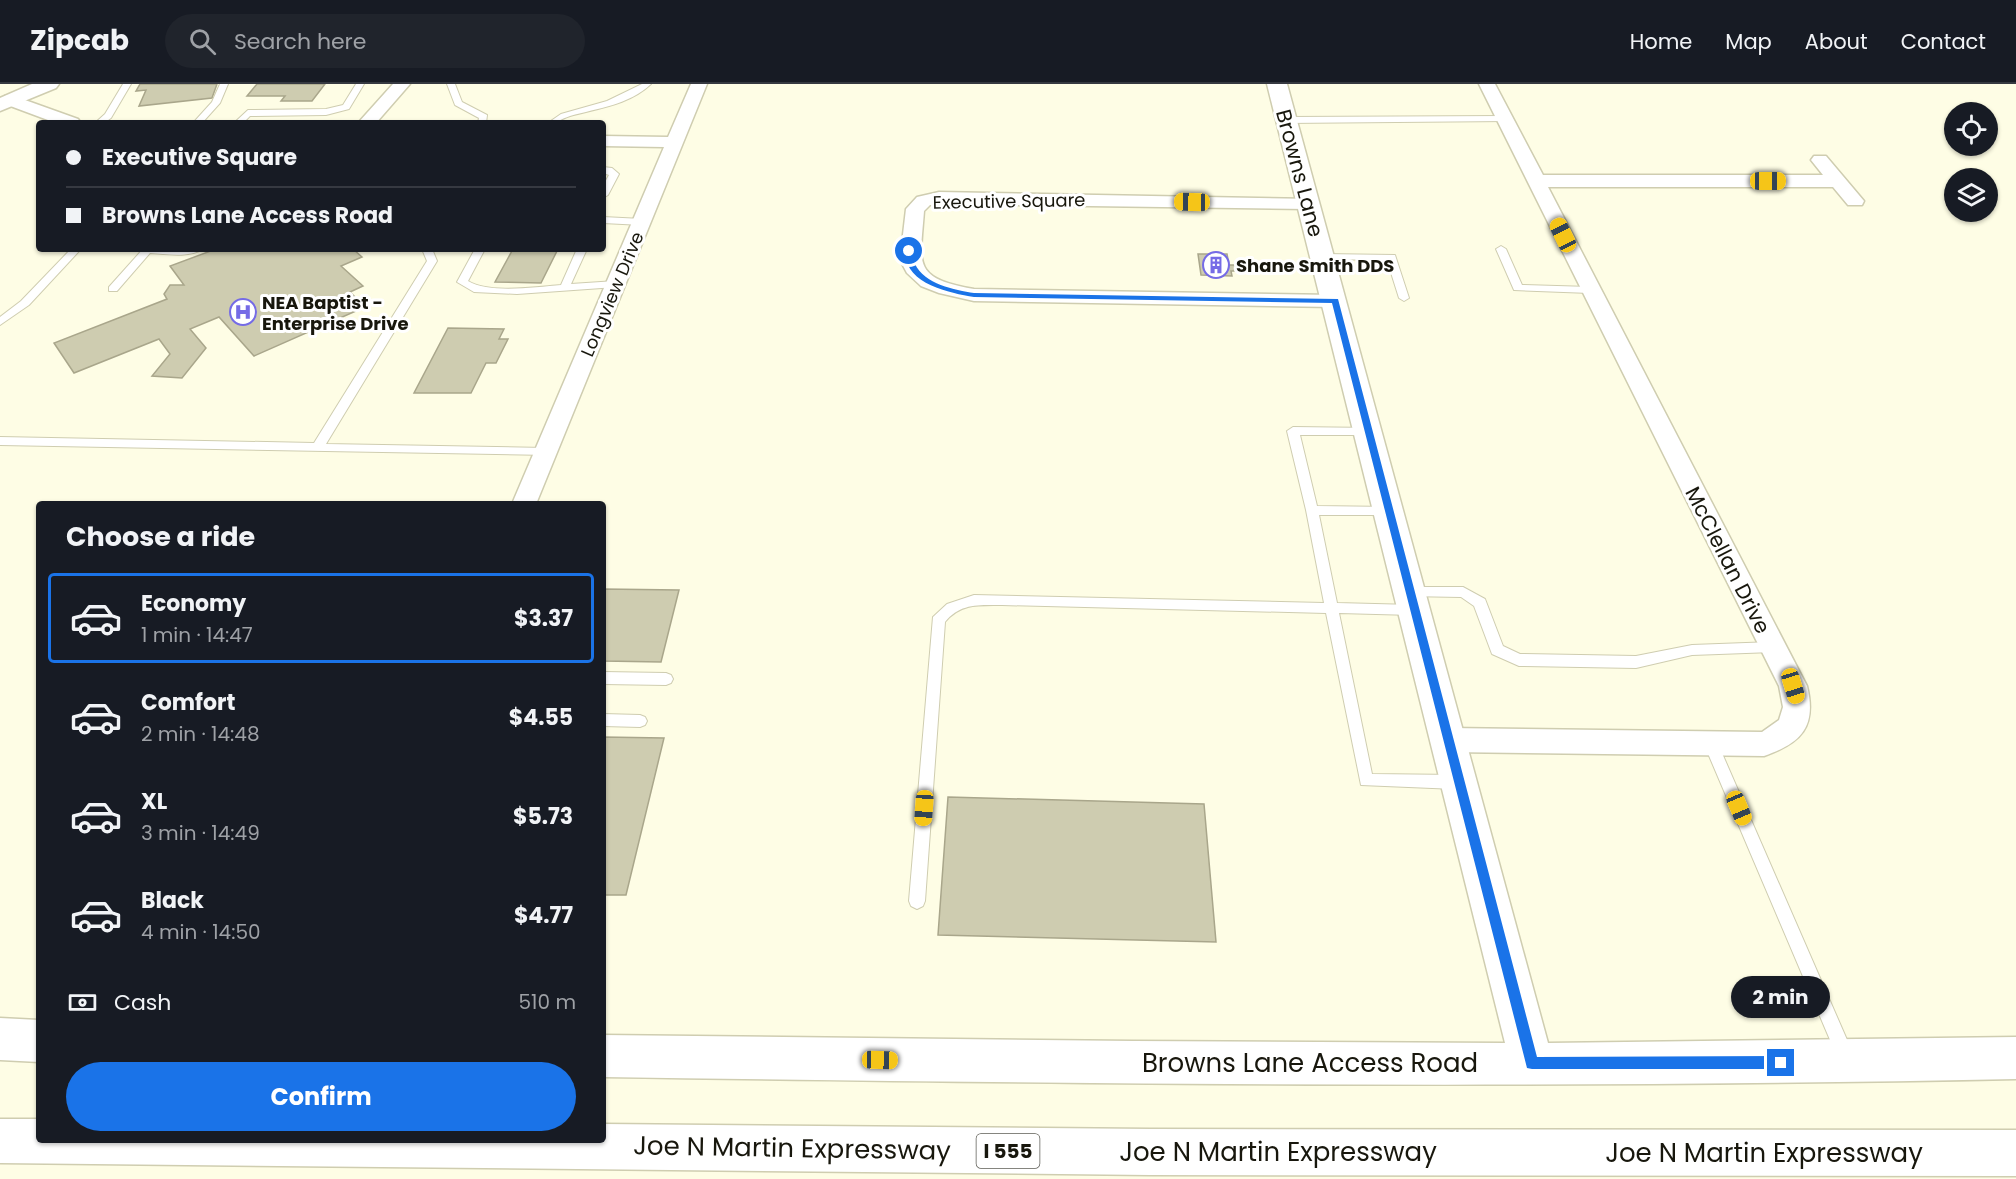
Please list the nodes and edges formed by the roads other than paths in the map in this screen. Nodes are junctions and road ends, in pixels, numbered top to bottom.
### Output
1 (49, 84) edge
2 (127, 84) edge
3 (224, 84) edge
4 (360, 84) edge
5 (402, 84) edge
6 (451, 84) edge
7 (647, 84) edge
8 (699, 84) edge
9 (1277, 84) edge
10 (1487, 84) edge
11 (6, 102) edge
12 (1505, 119) junction
13 (63, 120) edge
14 (103, 120) edge
15 (200, 120) edge
16 (241, 120) edge
17 (370, 120) edge
18 (483, 120) edge
19 (556, 120) edge
20 (1286, 120) junction
21 (606, 141) edge
22 (675, 142) junction
23 (1820, 160) dead end
24 (606, 170) edge
25 (1536, 181) junction
26 (1838, 181) junction
27 (606, 189) edge
28 (1855, 201) dead end
29 (1307, 203) junction
30 (606, 220) edge
31 (642, 222) junction
32 (1501, 249) dead end
33 (73, 252) edge
34 (144, 252) edge
35 (429, 252) edge
36 (478, 252) edge
37 (581, 252) edge
38 (1323, 257) junction
39 (616, 284) junction
40 (566, 287) junction
41 (112, 289) dead end
42 (1590, 290) junction
43 (1404, 298) dead end
44 (1335, 301) junction
45 (0, 322) edge
46 (1369, 431) junction
47 (0, 441) edge
48 (317, 448) junction
49 (545, 452) junction
50 (525, 501) edge
51 (1312, 510) junction
52 (1390, 511) junction
53 (1413, 601) junction
54 (1330, 606) junction
55 (1773, 647) junction
56 (606, 678) edge
57 (666, 679) dead end
58 (606, 720) edge
59 (640, 721) dead end
60 (1448, 740) junction
61 (1711, 744) junction
62 (1459, 782) junction
63 (917, 902) dead end
64 (0, 1039) edge
65 (36, 1041) edge
66 (606, 1056) edge
67 (2016, 1058) edge
68 (1532, 1063) junction
69 (1849, 1063) junction
70 (0, 1141) edge
71 (36, 1141) edge
72 (211, 1143) edge
73 (2016, 1153) edge

1 - 11 main road
2 - 14 lane
3 - 15 lane
4 - 16 lane
5 - 17 street
6 - 18 lane
7 - 19 lane
8 - 22 street, Longview Drive
9 - 20 main road, Browns Lane
10 - 12 street, McClellan Drive
11 - 13 street
12 - 20 lane
12 - 25 street, McClellan Drive
20 - 29 main road, Browns Lane
21 - 22 street
22 - 31 street, Longview Drive
23 - 26 street
24 - 27 lane
25 - 26 street
25 - 42 street, McClellan Drive
26 - 28 street
29 - 38 main road, Browns Lane
29 - 44 street, Executive Square
30 - 31 lane
31 - 39 street, Longview Drive
32 - 42 lane
33 - 45 lane
34 - 41 lane
35 - 48 lane
36 - 40 lane
37 - 40 lane
38 - 43 lane
38 - 44 main road, Browns Lane
39 - 40 lane
39 - 49 street, Longview Drive
42 - 55 street, McClellan Drive
44 - 46 main road, Browns Lane
46 - 51 lane
46 - 52 main road, Browns Lane
47 - 48 lane
48 - 49 lane
49 - 50 street, Longview Drive
51 - 52 lane
51 - 54 lane
52 - 53 main road, Browns Lane
53 - 54 lane
53 - 55 lane
53 - 60 main road, Browns Lane
54 - 62 lane
54 - 63 lane
55 - 61 street, McClellan Drive
56 - 57 lane
58 - 59 lane
60 - 61 street, McClellan Drive
60 - 62 main road, Browns Lane
61 - 69 lane
62 - 68 main road, Browns Lane
64 - 65 main road
66 - 68 main road, Browns Lane Access Road
67 - 69 main road, Browns Lane Access Road
68 - 69 main road, Browns Lane Access Road
70 - 71 main road, Joe N Martin Expressway / I 555
72 - 73 main road, Joe N Martin Expressway / I 555

